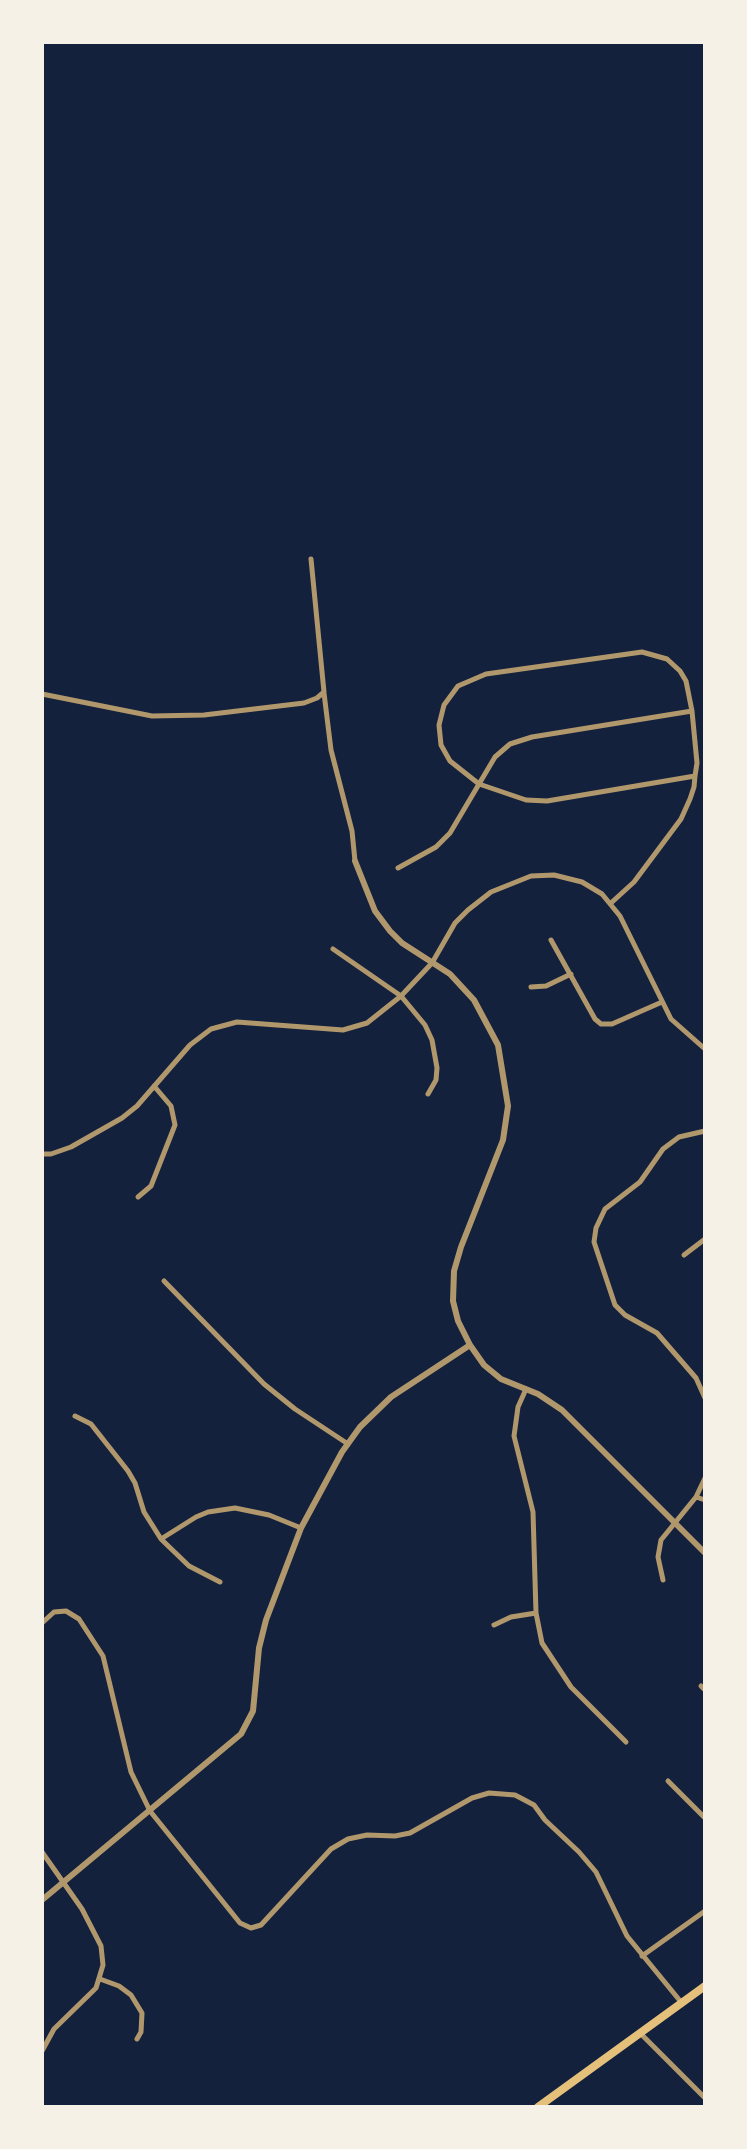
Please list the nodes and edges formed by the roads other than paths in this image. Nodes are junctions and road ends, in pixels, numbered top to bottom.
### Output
1 (311, 559) dead end
2 (324, 692) junction
3 (42, 694) edge
4 (692, 711) junction
5 (695, 776) junction
6 (479, 784) junction
7 (355, 861) joint
8 (398, 868) dead end
9 (611, 903) junction
10 (551, 940) dead end
11 (333, 949) dead end
12 (432, 963) junction
13 (571, 974) junction
14 (531, 987) dead end
15 (401, 996) junction
16 (662, 1002) junction
17 (705, 1049) edge
18 (154, 1086) junction
19 (428, 1094) dead end
20 (705, 1131) edge
21 (42, 1154) edge
22 (138, 1197) dead end
23 (705, 1239) edge
24 (684, 1255) dead end
25 (164, 1281) dead end
26 (470, 1345) junction
27 (526, 1389) junction
28 (704, 1390) edge
29 (705, 1398) edge
30 (75, 1416) dead end
31 (348, 1444) junction
32 (705, 1478) edge
33 (696, 1497) junction
34 (705, 1500) edge
35 (676, 1524) junction
36 (301, 1528) junction
37 (161, 1539) junction
38 (705, 1553) edge
39 (663, 1580) dead end
40 (220, 1582) dead end
41 (536, 1613) junction
42 (42, 1623) edge
43 (494, 1625) dead end
44 (626, 1742) dead end
45 (668, 1781) dead end
46 (150, 1811) junction
47 (705, 1818) edge
48 (42, 1852) edge
49 (65, 1882) junction
50 (42, 1900) edge
51 (705, 1911) edge
52 (642, 1956) junction
53 (100, 1979) junction
54 (705, 1986) edge
55 (682, 2003) junction
56 (639, 2033) junction
57 (137, 2039) dead end
58 (42, 2051) edge
59 (705, 2098) edge
60 (538, 2107) edge

1 - 2 street
2 - 3 street
2 - 7 street
4 - 5 street
4 - 6 street
4 - 6 street
5 - 6 street
5 - 9 street
6 - 8 street
7 - 12 street
9 - 12 street
9 - 16 street
10 - 13 street
11 - 15 street
12 - 15 street
12 - 26 street
13 - 14 street
13 - 16 street
15 - 18 street
15 - 19 street
16 - 17 street
18 - 21 street
18 - 22 street
20 - 28 street
23 - 24 street
25 - 31 street
26 - 27 street
26 - 31 street
27 - 35 street
27 - 41 street
28 - 29 street
30 - 37 street
31 - 36 street
32 - 33 street
33 - 34 street
33 - 35 street
35 - 38 street
35 - 39 street
36 - 37 street
36 - 46 street
37 - 40 street
41 - 43 street
41 - 44 street
42 - 46 street
45 - 47 street
46 - 49 street
46 - 52 street
48 - 49 street
49 - 50 street
49 - 53 street
51 - 52 street
52 - 55 street
53 - 57 street
53 - 58 street
54 - 55 main road
55 - 56 main road
56 - 59 street
56 - 60 main road

